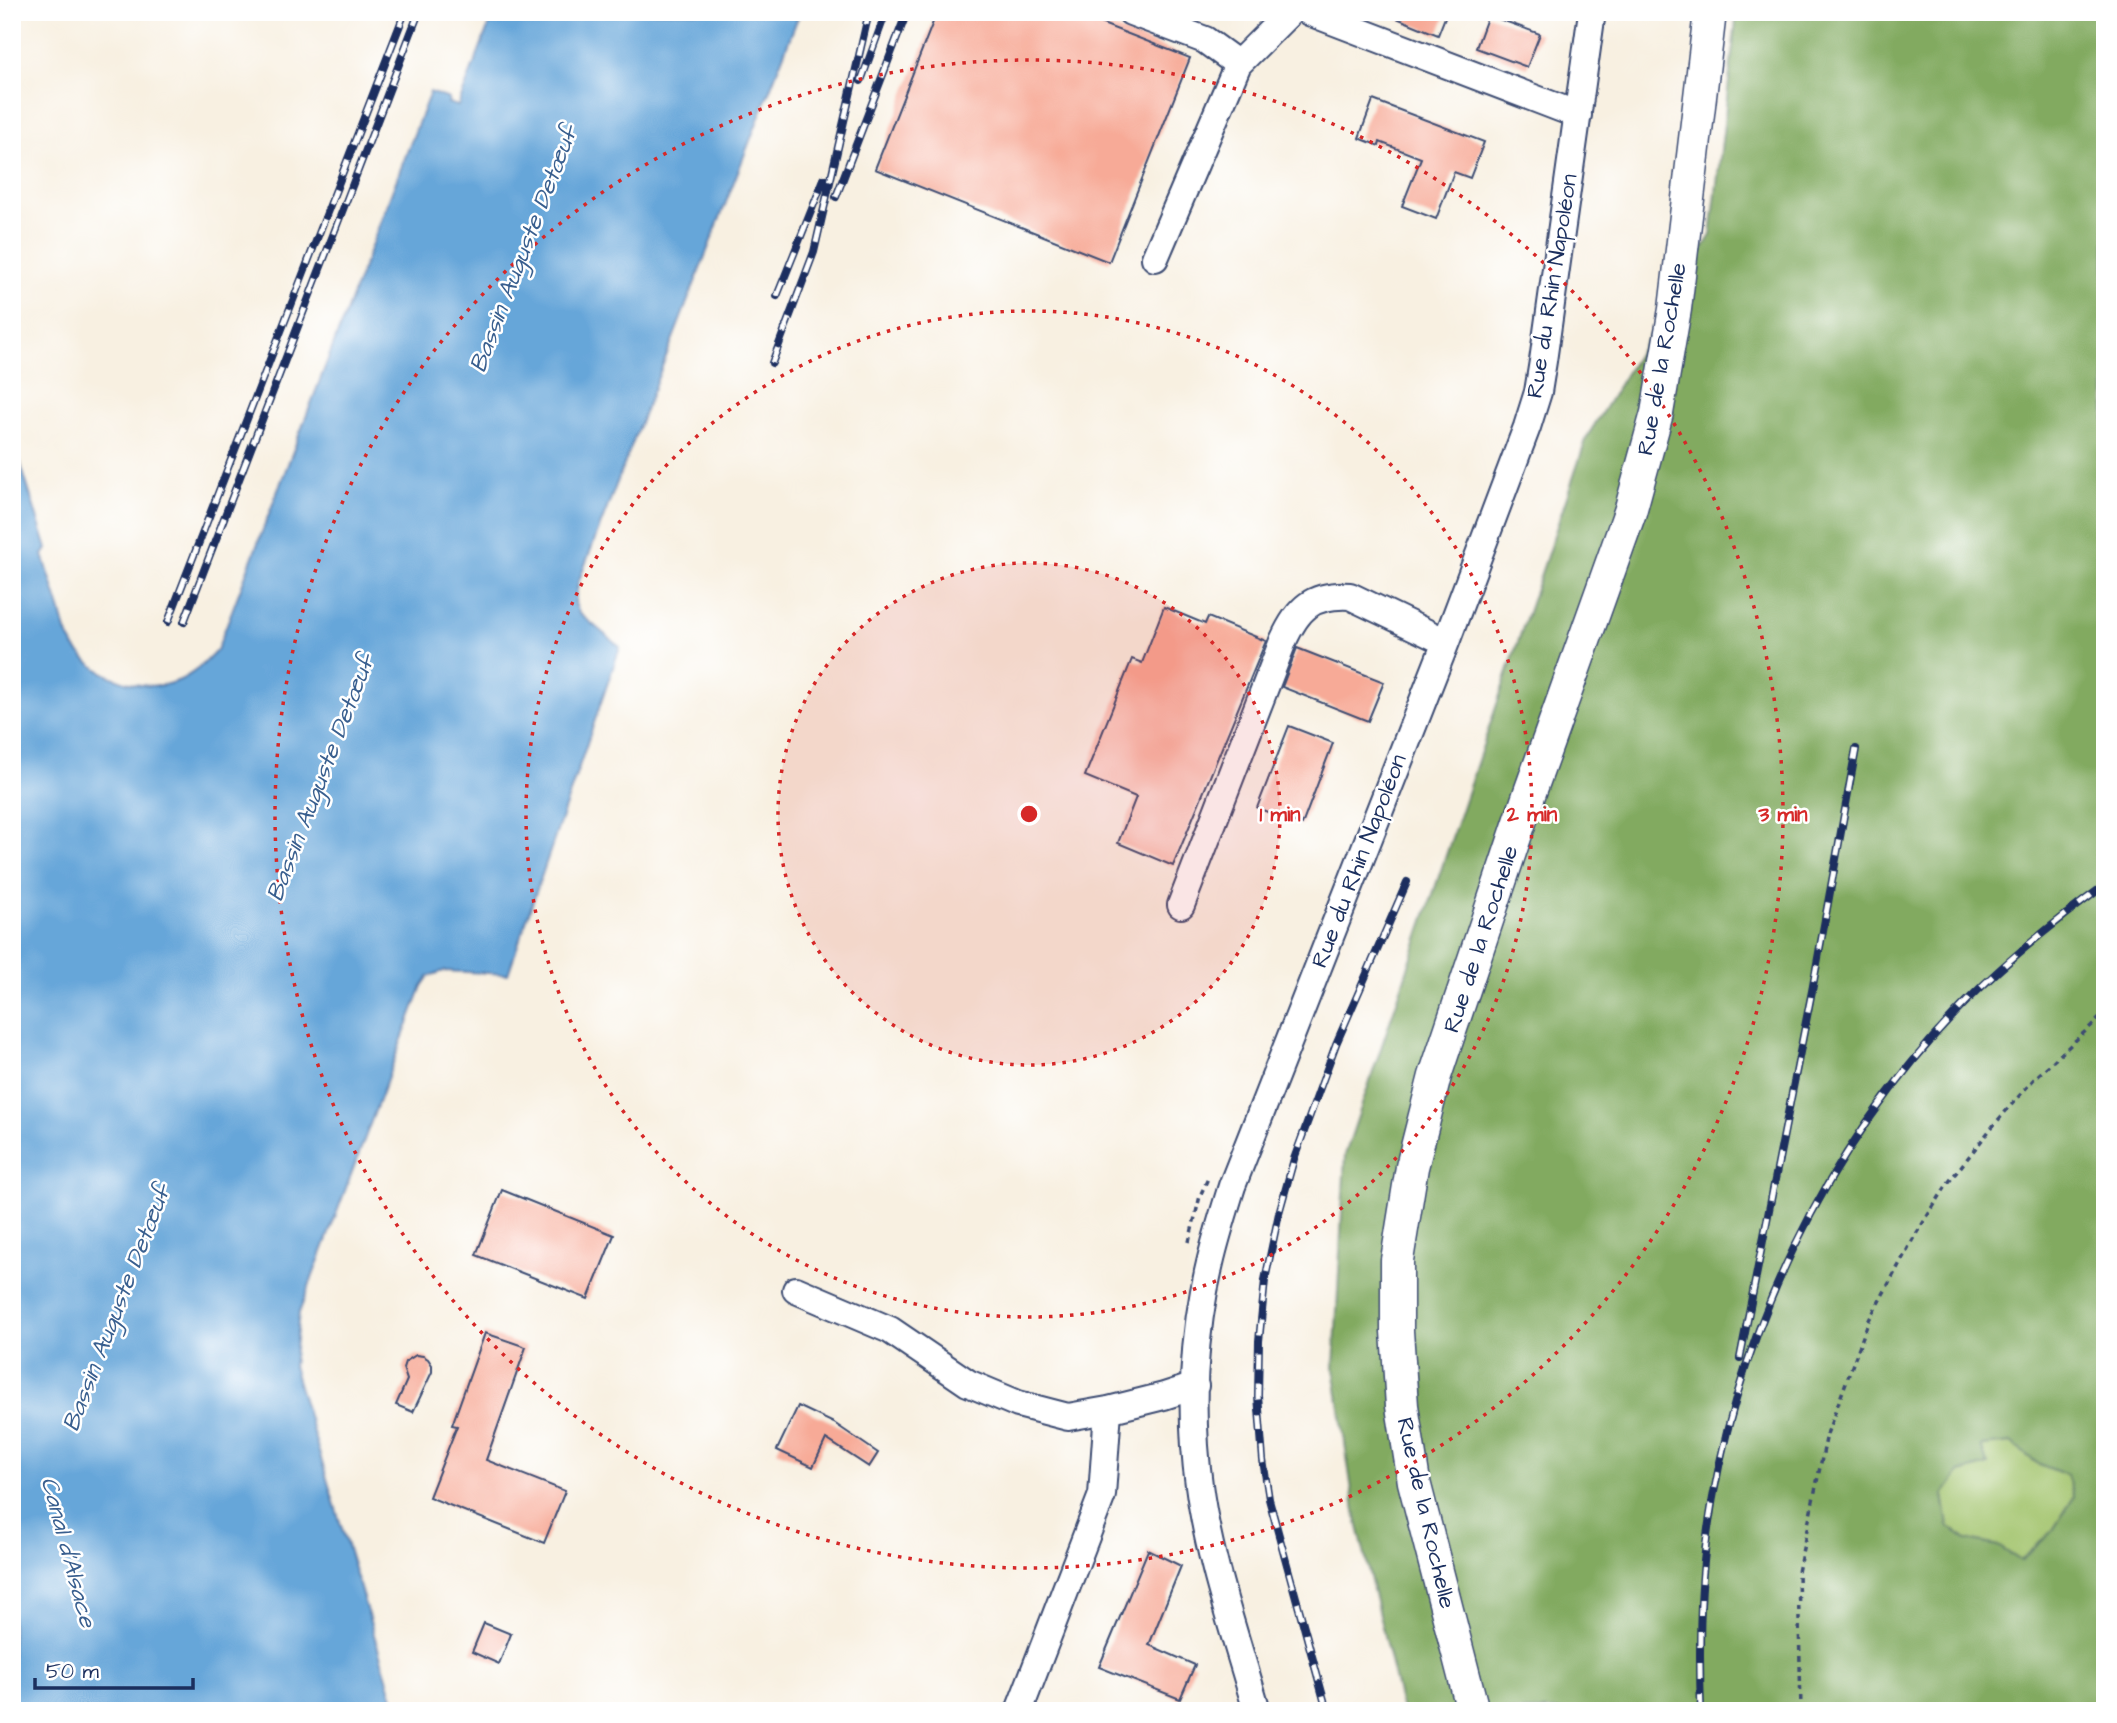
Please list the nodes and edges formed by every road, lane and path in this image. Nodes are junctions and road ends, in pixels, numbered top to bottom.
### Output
1 (1131, 12) edge
2 (1290, 12) edge
3 (1309, 12) edge
4 (1592, 12) edge
5 (1710, 12) edge
6 (1238, 64) junction
7 (1578, 115) junction
8 (1156, 258) dead end
9 (1446, 642) junction
10 (1181, 905) dead end
11 (2105, 1013) edge
12 (796, 1290) dead end
13 (1195, 1386) junction
14 (1108, 1410) junction
15 (1019, 1711) edge
16 (1258, 1711) edge
17 (1473, 1711) edge
18 (1801, 1711) edge

1 - 6 street
2 - 6 street
3 - 7 street
4 - 7 street, Rue du Rhin Napoléon
5 - 17 main road, Rue de la Rochelle
6 - 8 street
7 - 9 street, Rue du Rhin Napoléon
9 - 10 street
9 - 13 street, Rue du Rhin Napoléon
11 - 18 path
12 - 14 street
13 - 14 street
13 - 16 street, Rue du Rhin Napoléon
14 - 15 street

